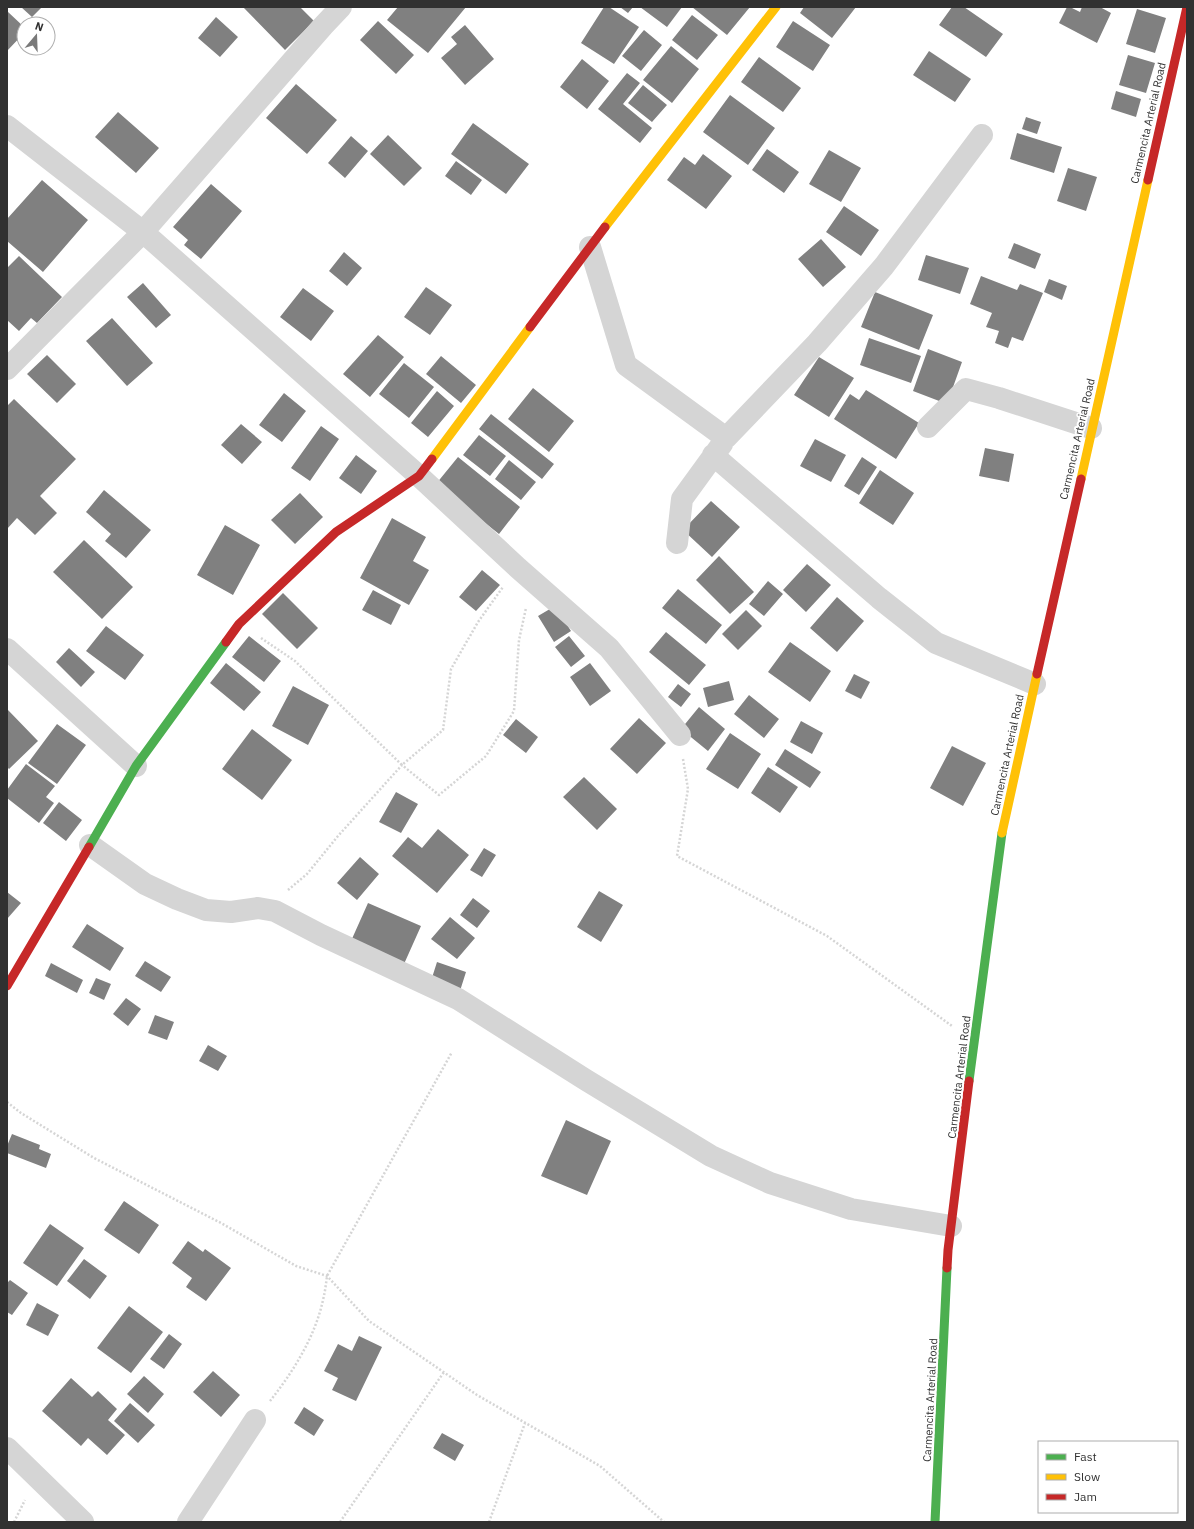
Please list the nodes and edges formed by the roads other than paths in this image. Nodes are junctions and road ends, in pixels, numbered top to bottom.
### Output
1 (341, 7) edge
2 (776, 7) edge
3 (1187, 7) edge
4 (7, 126) edge
5 (982, 135) dead end
6 (144, 232) junction
7 (590, 247) junction
8 (7, 369) edge
9 (928, 427) dead end
10 (1091, 428) junction
11 (726, 438) junction
12 (713, 455) junction
13 (419, 476) junction
14 (677, 543) dead end
15 (8, 652) edge
16 (1035, 684) junction
17 (680, 734) road end
18 (136, 766) junction
19 (90, 845) junction
20 (7, 986) edge
21 (951, 1226) junction
22 (255, 1420) road end
23 (7, 1448) edge
24 (83, 1522) edge
25 (188, 1522) edge
26 (935, 1522) edge

1 - 6 street
2 - 7 street
3 - 10 street, Carmencita Arterial Road
4 - 6 street
5 - 11 street
6 - 8 street
6 - 13 street
7 - 11 street
7 - 13 street
9 - 10 street
10 - 16 street, Carmencita Arterial Road
11 - 12 street
12 - 14 street
12 - 16 street
13 - 17 street
13 - 18 street
15 - 18 street
16 - 21 street, Carmencita Arterial Road
18 - 19 street
19 - 20 street
19 - 21 street
21 - 26 street, Carmencita Arterial Road
22 - 25 street
23 - 24 street

